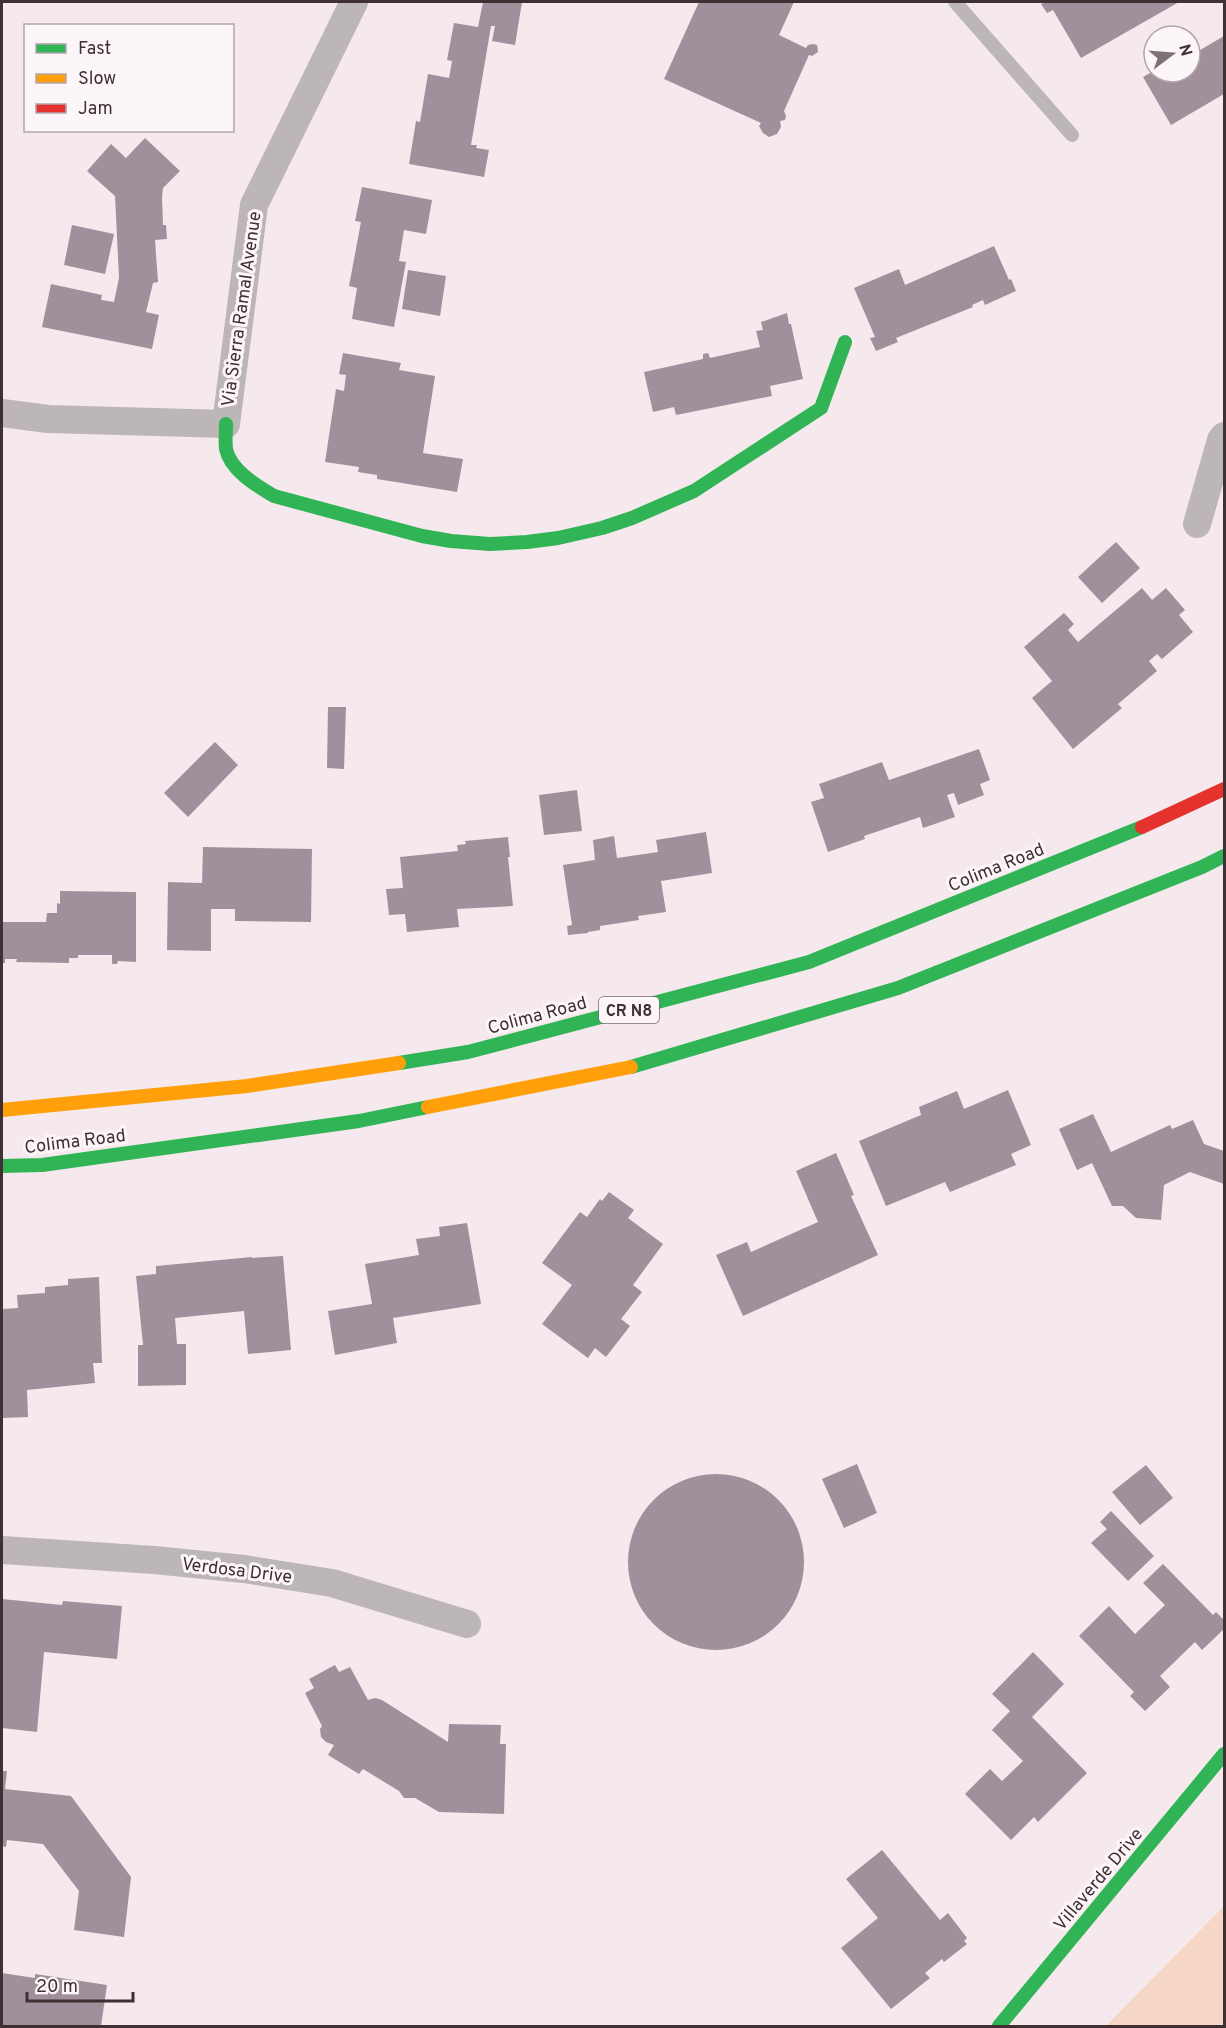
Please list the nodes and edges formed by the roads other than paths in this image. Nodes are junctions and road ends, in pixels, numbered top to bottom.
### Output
1 (354, 2) edge
2 (955, 2) edge
3 (1072, 135) dead end
4 (845, 342) dead end
5 (2, 413) edge
6 (226, 424) junction
7 (1224, 436) edge
8 (1197, 524) dead end
9 (1224, 789) edge
10 (1224, 856) edge
11 (2, 1110) edge
12 (2, 1166) edge
13 (2, 1550) edge
14 (467, 1624) dead end
15 (1224, 1754) edge
16 (999, 2026) edge

1 - 6 street, Via Sierra Ramal Avenue
2 - 3 lane
4 - 6 main road, Via Sierra Ramal Avenue
5 - 6 street, Via Sierra Ramal Avenue
7 - 8 street
9 - 11 main road, Colima Road / CR N8
10 - 12 main road, Colima Road
13 - 14 street, Verdosa Drive
15 - 16 main road, Villaverde Drive

